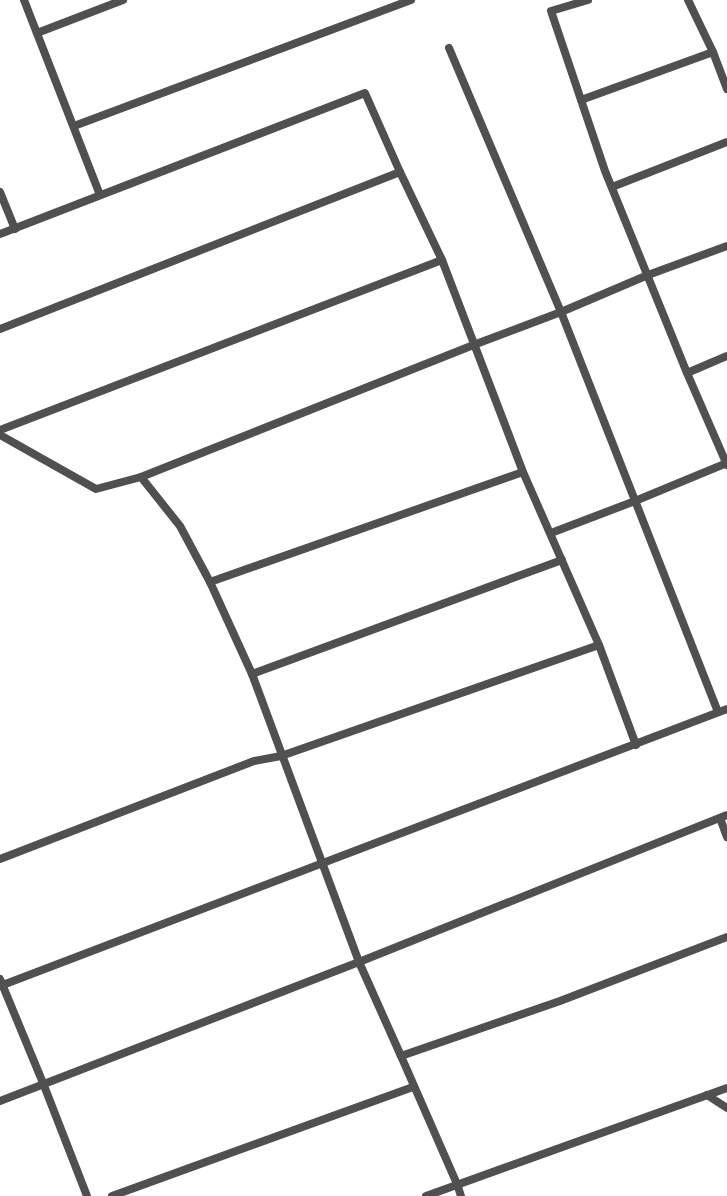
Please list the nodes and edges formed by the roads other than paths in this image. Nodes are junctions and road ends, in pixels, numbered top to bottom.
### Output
1 (24, 0) edge
2 (123, 0) edge
3 (411, 0) edge
4 (588, 0) edge
5 (688, 0) edge
6 (37, 33) junction
7 (449, 48) dead end
8 (713, 52) junction
9 (727, 89) edge
10 (581, 100) junction
11 (74, 126) junction
12 (727, 142) edge
13 (400, 172) junction
14 (612, 187) junction
15 (0, 192) edge
16 (100, 195) junction
17 (15, 229) junction
18 (0, 234) edge
19 (727, 246) edge
20 (442, 260) junction
21 (648, 275) junction
22 (561, 312) junction
23 (0, 329) edge
24 (476, 344) junction
25 (727, 356) edge
26 (687, 373) junction
27 (0, 430) edge
28 (0, 435) edge
29 (727, 464) edge
30 (523, 472) junction
31 (141, 477) junction
32 (635, 501) junction
33 (551, 533) junction
34 (562, 560) junction
35 (210, 582) junction
36 (599, 644) junction
37 (252, 674) junction
38 (727, 709) edge
39 (718, 712) junction
40 (636, 745) junction
41 (281, 756) junction
42 (724, 817) edge
43 (727, 837) edge
44 (0, 859) edge
45 (323, 864) junction
46 (727, 937) edge
47 (359, 962) junction
48 (1, 984) edge
49 (401, 1056) junction
50 (43, 1083) junction
51 (413, 1086) junction
52 (727, 1088) edge
53 (708, 1095) junction
54 (0, 1101) edge
55 (727, 1108) edge
56 (457, 1184) junction
57 (86, 1196) edge
58 (112, 1196) edge
59 (426, 1196) edge
60 (461, 1196) edge

1 - 6 street
2 - 6 street
3 - 11 street
4 - 10 street
5 - 8 street
6 - 11 street
7 - 22 street
8 - 9 street
8 - 10 street
10 - 14 street
11 - 16 street
12 - 14 street
13 - 16 street
13 - 20 street
13 - 23 street
14 - 21 street
15 - 17 street
16 - 17 street
17 - 18 street
19 - 21 street
20 - 24 street
20 - 27 street
21 - 22 street
21 - 26 street
22 - 24 street
22 - 32 street
24 - 30 street
24 - 31 street
25 - 26 street
26 - 29 street
28 - 31 street
29 - 32 street
30 - 33 street
30 - 35 street
31 - 35 street
32 - 33 street
32 - 39 street
33 - 34 street
34 - 36 street
34 - 37 street
35 - 37 street
36 - 40 street
36 - 41 street
37 - 41 street
38 - 39 street
39 - 40 street
40 - 45 street
41 - 44 street
41 - 45 street
42 - 43 street
42 - 47 street
45 - 47 street
45 - 48 street
46 - 49 street
47 - 49 street
47 - 50 street
48 - 50 street
49 - 51 street
50 - 54 street
50 - 57 street
51 - 56 street
51 - 58 street
52 - 53 street
53 - 55 street
53 - 56 street
56 - 59 street
56 - 60 street

